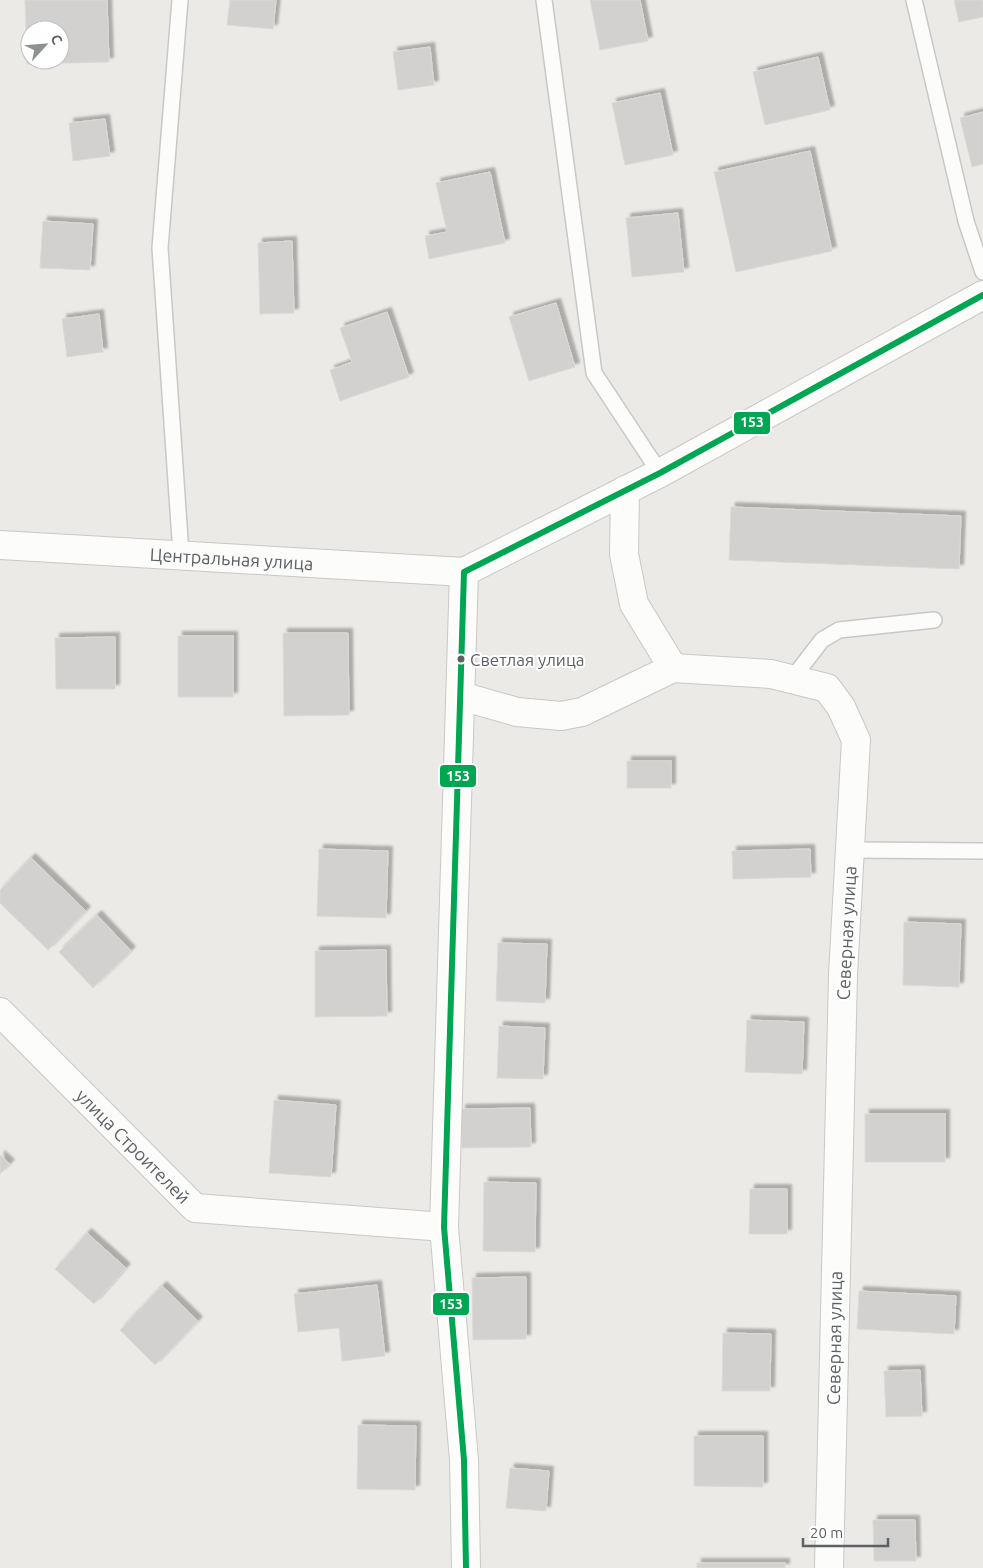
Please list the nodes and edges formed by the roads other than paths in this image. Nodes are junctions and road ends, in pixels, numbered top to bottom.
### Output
1 (180, 0) edge
2 (544, 0) edge
3 (914, 0) edge
4 (983, 272) edge
5 (983, 295) edge
6 (660, 473) junction
7 (626, 490) junction
8 (0, 545) edge
9 (181, 554) junction
10 (464, 572) junction
11 (934, 620) dead end
12 (673, 668) junction
13 (792, 679) junction
14 (461, 696) junction
15 (851, 850) junction
16 (983, 851) edge
17 (0, 1012) edge
18 (444, 1227) junction
19 (466, 1568) edge
20 (829, 1568) edge

1 - 9 lane
2 - 6 lane
3 - 4 lane
5 - 6 street
6 - 7 street
7 - 10 street
7 - 12 street
8 - 9 street, Центральная улица
9 - 10 street, Центральная улица
10 - 14 street
11 - 13 lane
12 - 13 street, Северная улица
12 - 14 street, Северная улица
13 - 15 street, Северная улица
14 - 18 street
15 - 16 lane
15 - 20 street, Северная улица
17 - 18 street, улица Строителей
18 - 19 street

